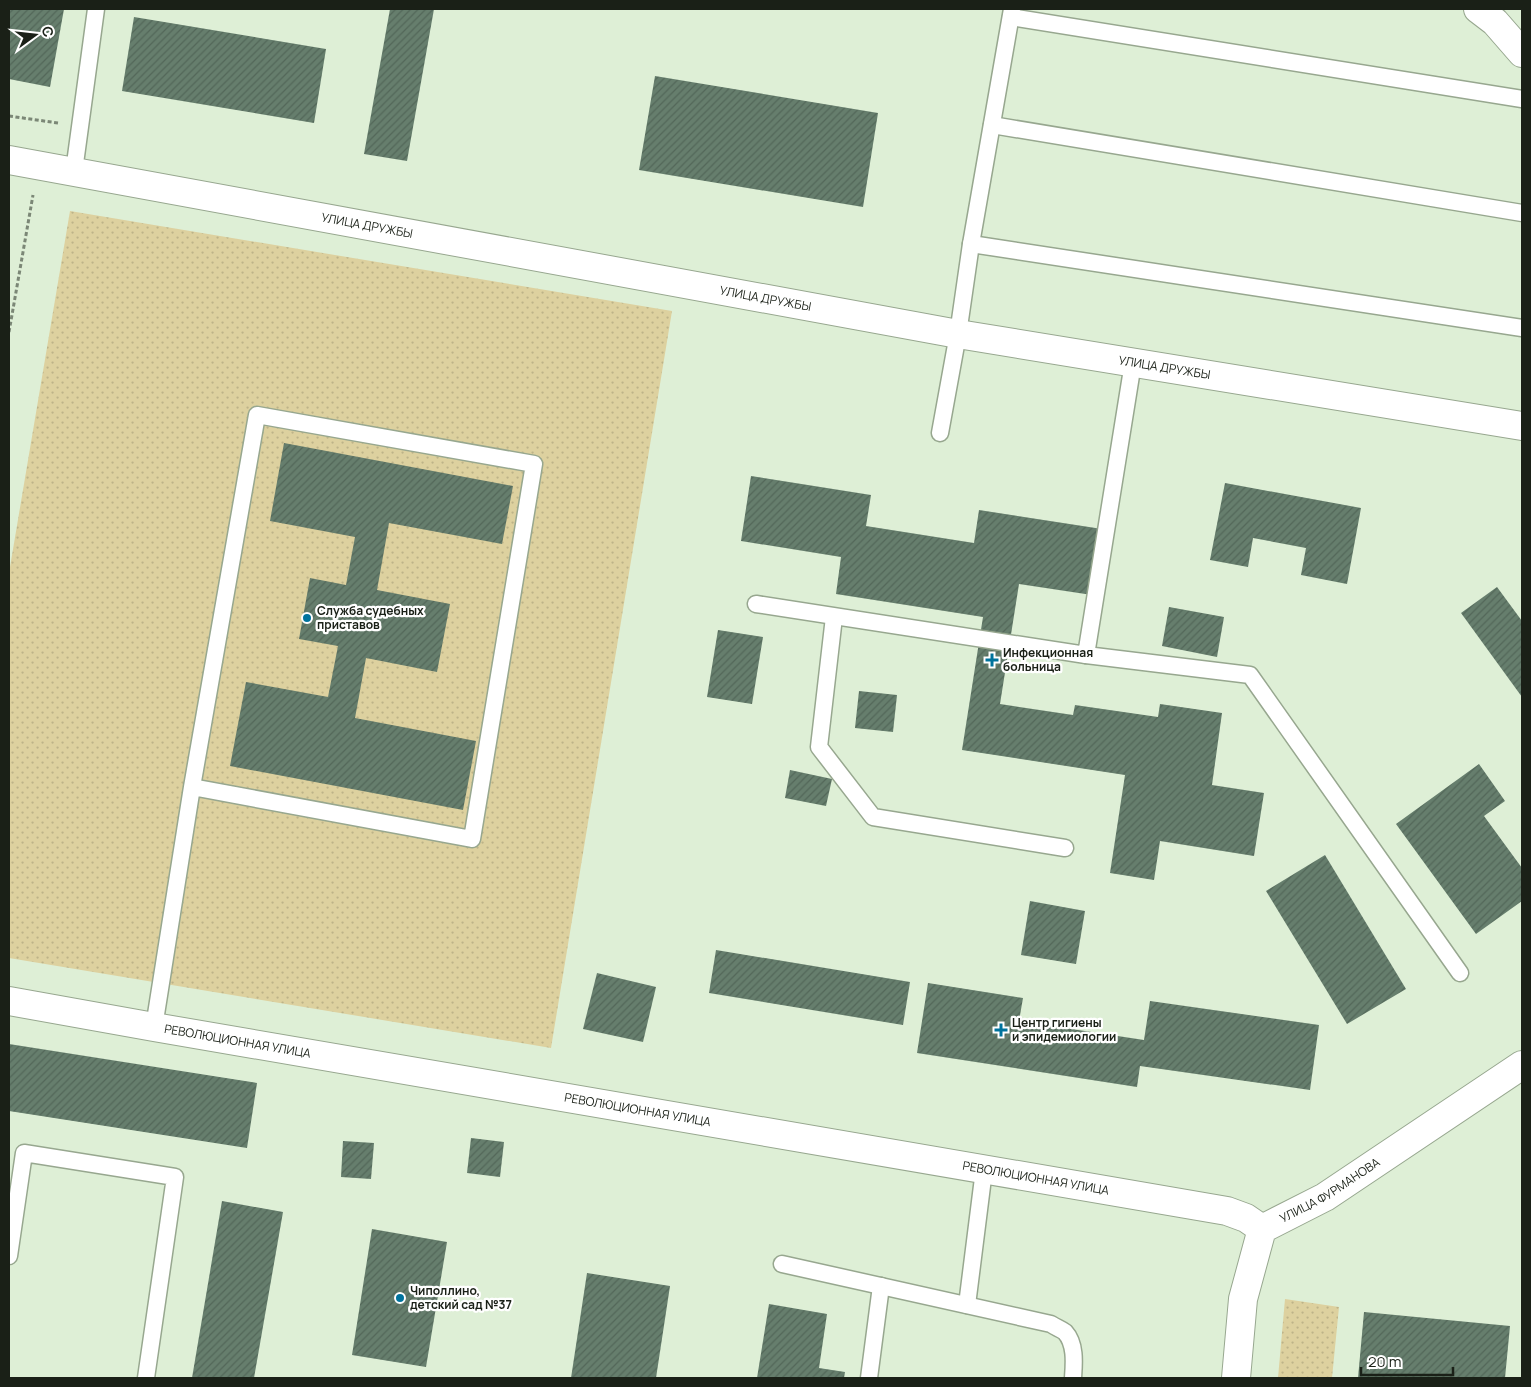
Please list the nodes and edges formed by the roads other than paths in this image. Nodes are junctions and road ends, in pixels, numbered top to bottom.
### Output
1 (96, 9) edge
2 (1011, 13) edge
3 (1490, 13) edge
4 (1522, 53) edge
5 (1522, 99) edge
6 (992, 125) junction
7 (9, 160) edge
8 (74, 171) junction
9 (1522, 213) edge
10 (971, 244) junction
11 (1522, 328) edge
12 (958, 334) junction
13 (1134, 363) junction
14 (1522, 426) edge
15 (940, 433) dead end
16 (756, 604) dead end
17 (834, 616) junction
18 (1086, 655) junction
19 (192, 787) junction
20 (1066, 848) dead end
21 (1460, 973) dead end
22 (9, 1001) edge
23 (154, 1027) junction
24 (1522, 1065) edge
25 (984, 1170) junction
26 (1262, 1229) junction
27 (9, 1256) edge
28 (782, 1264) dead end
29 (881, 1286) junction
30 (967, 1305) junction
31 (146, 1378) edge
32 (869, 1378) edge
33 (1072, 1378) edge
34 (1236, 1378) edge

1 - 8 lane
2 - 5 lane
2 - 6 lane
3 - 4 street
6 - 9 lane
6 - 10 lane
7 - 8 street, УЛИЦА ДРУЖБЫ
8 - 12 street, УЛИЦА ДРУЖБЫ
10 - 11 lane
10 - 12 lane
12 - 13 street, УЛИЦА ДРУЖБЫ
12 - 15 lane
13 - 14 street, УЛИЦА ДРУЖБЫ
13 - 18 lane
16 - 17 lane
17 - 18 lane
17 - 20 lane
18 - 21 lane
19 - 19 lane
19 - 23 lane
22 - 23 street, РЕВОЛЮЦИОННАЯ УЛИЦА
23 - 25 street, РЕВОЛЮЦИОННАЯ УЛИЦА
24 - 26 street, УЛИЦА ФУРМАНОВА
25 - 26 street, РЕВОЛЮЦИОННАЯ УЛИЦА
25 - 30 lane
26 - 34 street
27 - 31 lane
28 - 29 lane
29 - 30 lane
29 - 32 lane
30 - 33 lane

